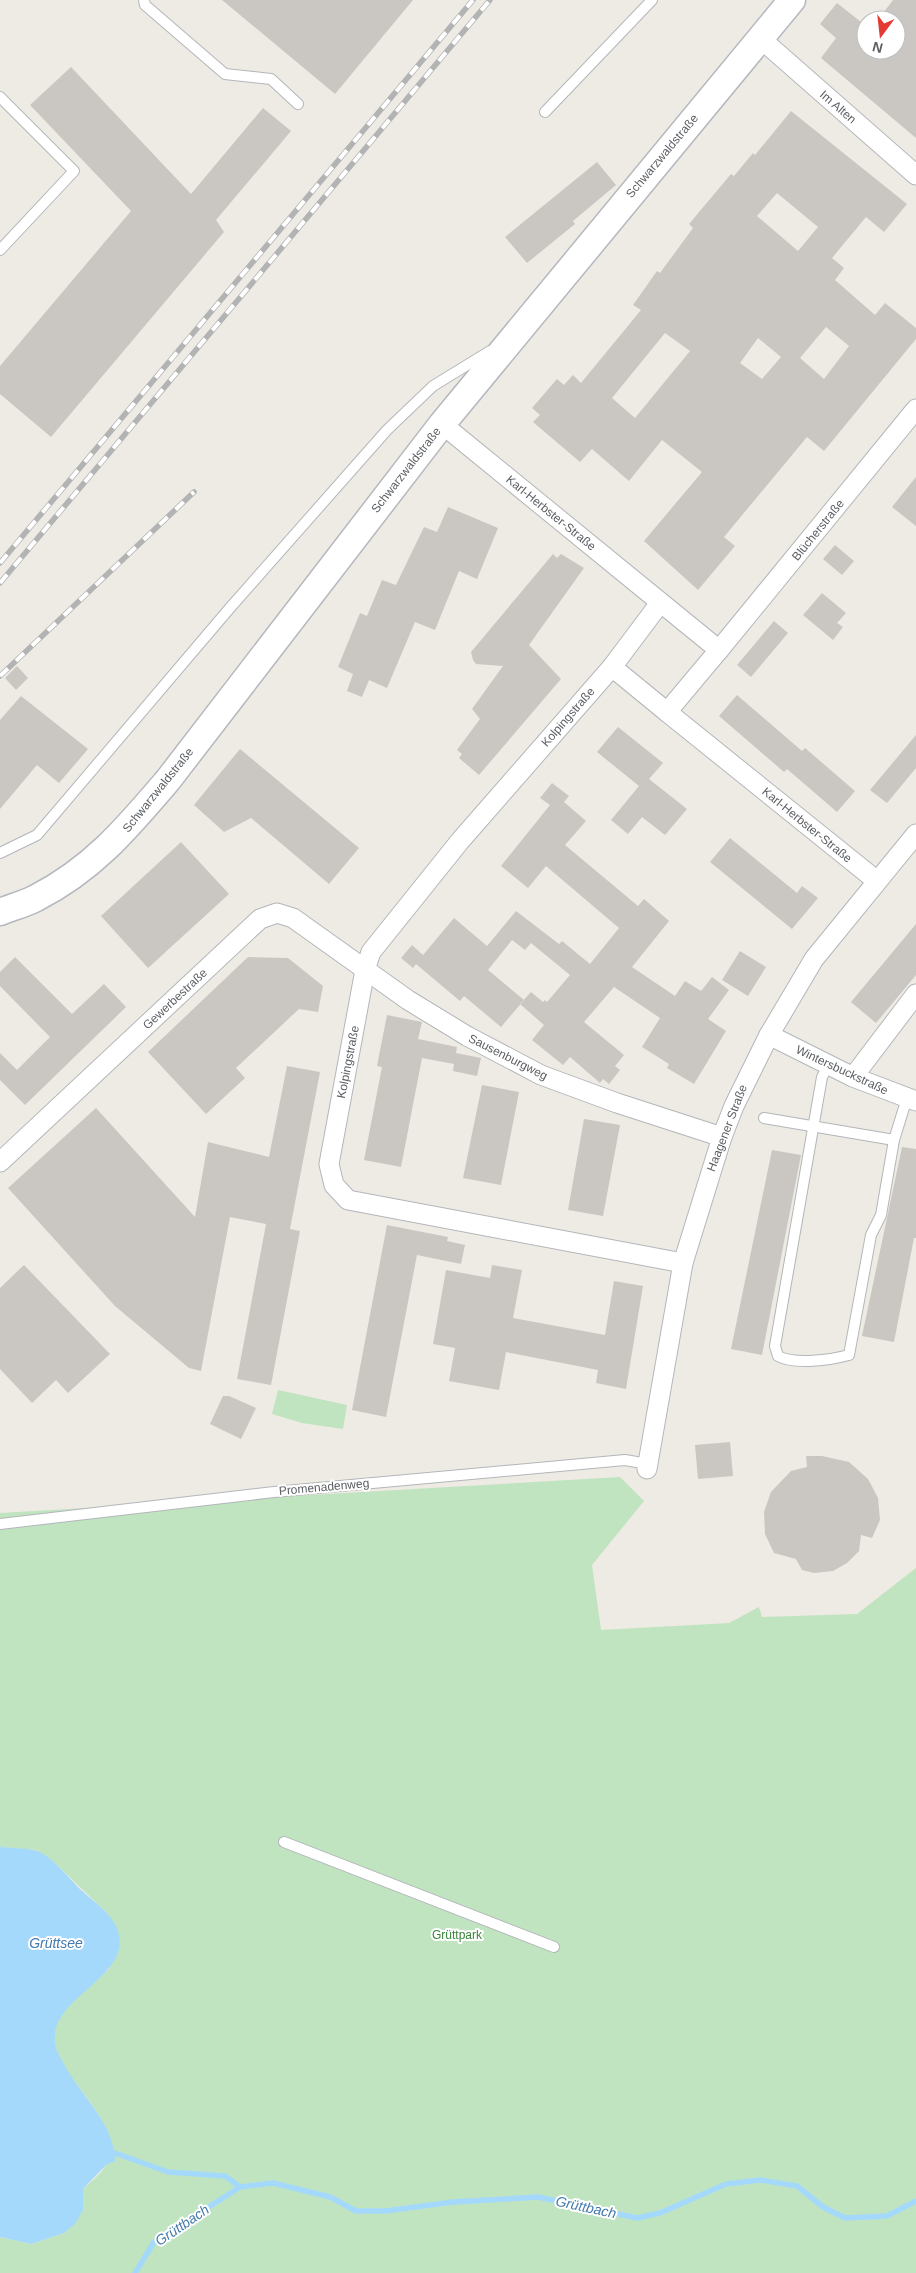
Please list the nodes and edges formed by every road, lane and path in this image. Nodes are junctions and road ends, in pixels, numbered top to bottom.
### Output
1 (144, 0) edge
2 (652, 0) edge
3 (792, 0) edge
4 (760, 38) junction
5 (0, 97) edge
6 (298, 104) dead end
7 (545, 112) dead end
8 (916, 175) edge
9 (0, 250) edge
10 (510, 339) junction
11 (916, 409) edge
12 (442, 424) junction
13 (660, 603) junction
14 (719, 650) junction
15 (612, 667) junction
16 (667, 712) junction
17 (916, 834) edge
18 (0, 853) edge
19 (877, 882) junction
20 (0, 912) edge
21 (365, 970) junction
22 (916, 994) edge
23 (769, 1035) junction
24 (829, 1065) junction
25 (853, 1077) junction
26 (911, 1100) edge
27 (764, 1118) dead end
28 (815, 1126) junction
29 (722, 1137) junction
30 (894, 1140) junction
31 (0, 1162) edge
32 (683, 1263) junction
33 (648, 1466) joint
34 (0, 1524) edge
35 (284, 1842) dead end
36 (554, 1947) dead end

1 - 6 lane
2 - 7 lane
3 - 4 main road, Schwarzwaldstraße
4 - 8 street, Im Alten
4 - 10 main road, Schwarzwaldstraße
5 - 9 lane
10 - 12 main road, Schwarzwaldstraße
10 - 18 lane
11 - 14 street, Blücherstraße
12 - 13 street, Karl-Herbster-Straße
12 - 20 main road, Schwarzwaldstraße
13 - 14 street, Karl-Herbster-Straße
13 - 15 street, Kolpingstraße
14 - 16 street, Blücherstraße
15 - 16 street, Karl-Herbster-Straße
15 - 21 street, Kolpingstraße
16 - 19 street, Karl-Herbster-Straße
17 - 19 street, Haagener Straße
19 - 23 street, Haagener Straße
21 - 29 street, Sausenburgweg
21 - 31 street, Gewerbestraße
21 - 32 street, Kolpingstraße
22 - 25 street
23 - 24 street, Wintersbuckstraße
23 - 29 street, Haagener Straße
24 - 25 street, Wintersbuckstraße
24 - 28 lane
25 - 26 street, Wintersbuckstraße
26 - 30 lane
27 - 28 lane
28 - 30 lane
28 - 30 lane
29 - 32 street, Haagener Straße
32 - 33 street, Haagener Straße
33 - 34 lane, Promenadenweg
35 - 36 lane

